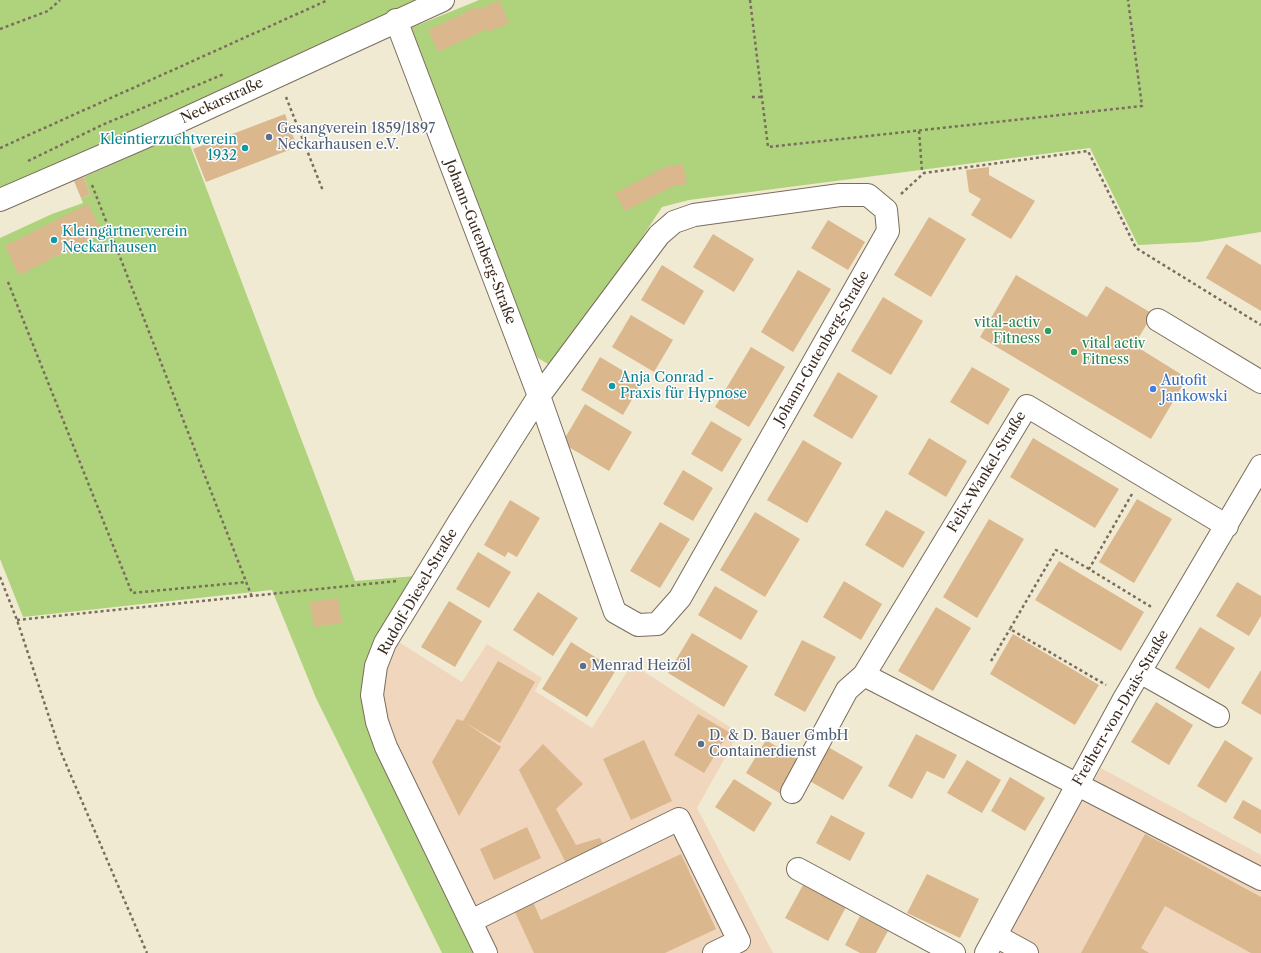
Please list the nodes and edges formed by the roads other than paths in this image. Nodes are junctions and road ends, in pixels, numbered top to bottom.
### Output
1 (443, 0) edge
2 (396, 20) junction
3 (0, 200) edge
4 (1158, 320) dead end
5 (1261, 382) edge
6 (539, 396) junction
7 (1261, 466) edge
8 (1227, 526) junction
9 (1140, 672) junction
10 (864, 675) junction
11 (1218, 716) dead end
12 (1076, 784) junction
13 (792, 792) dead end
14 (798, 869) dead end
15 (1261, 879) edge
16 (471, 921) junction
17 (991, 944) edge
18 (486, 953) edge
19 (714, 953) edge
20 (954, 953) edge
21 (1027, 953) edge

1 - 2 street, Neckarstraße
2 - 3 street, Neckarstraße
2 - 6 street, Johann-Gutenberg-Straße
4 - 5 street
6 - 6 street, Johann-Gutenberg-Straße
6 - 16 street, Rudolf-Diesel-Straße
7 - 8 street, Freiherr-von-Drais-Straße
8 - 9 street, Freiherr-von-Drais-Straße
8 - 10 street, Felix-Wankel-Straße
9 - 11 street
9 - 12 street, Freiherr-von-Drais-Straße
10 - 12 street
10 - 13 street, Felix-Wankel-Straße
12 - 15 street
12 - 17 street, Freiherr-von-Drais-Straße
14 - 20 street
16 - 18 street, Rudolf-Diesel-Straße
16 - 19 street
17 - 21 street

